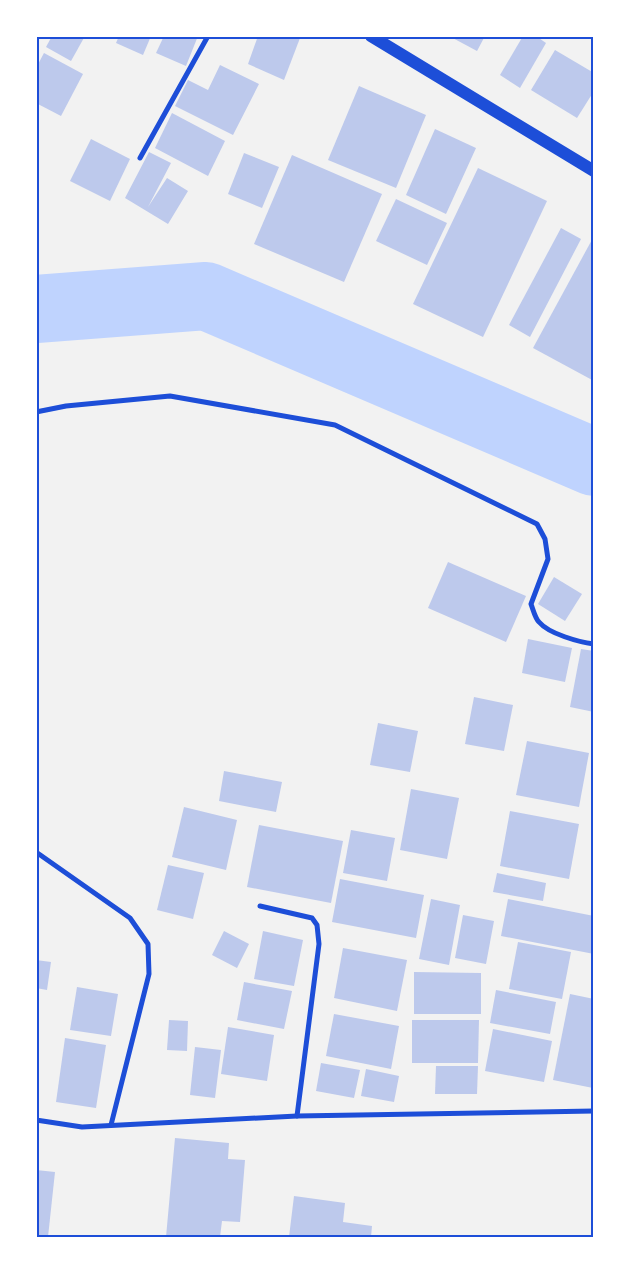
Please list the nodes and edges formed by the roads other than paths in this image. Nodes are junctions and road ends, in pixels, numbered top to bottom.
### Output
1 (208, 36) edge
2 (370, 36) edge
3 (140, 158) dead end
4 (594, 171) edge
5 (36, 412) edge
6 (594, 644) edge
7 (36, 852) edge
8 (260, 906) dead end
9 (594, 1111) edge
10 (297, 1116) junction
11 (36, 1120) edge
12 (111, 1125) junction

1 - 3 street
2 - 4 main road
5 - 6 street
7 - 12 street
8 - 10 street
9 - 10 street
10 - 12 street
11 - 12 street

